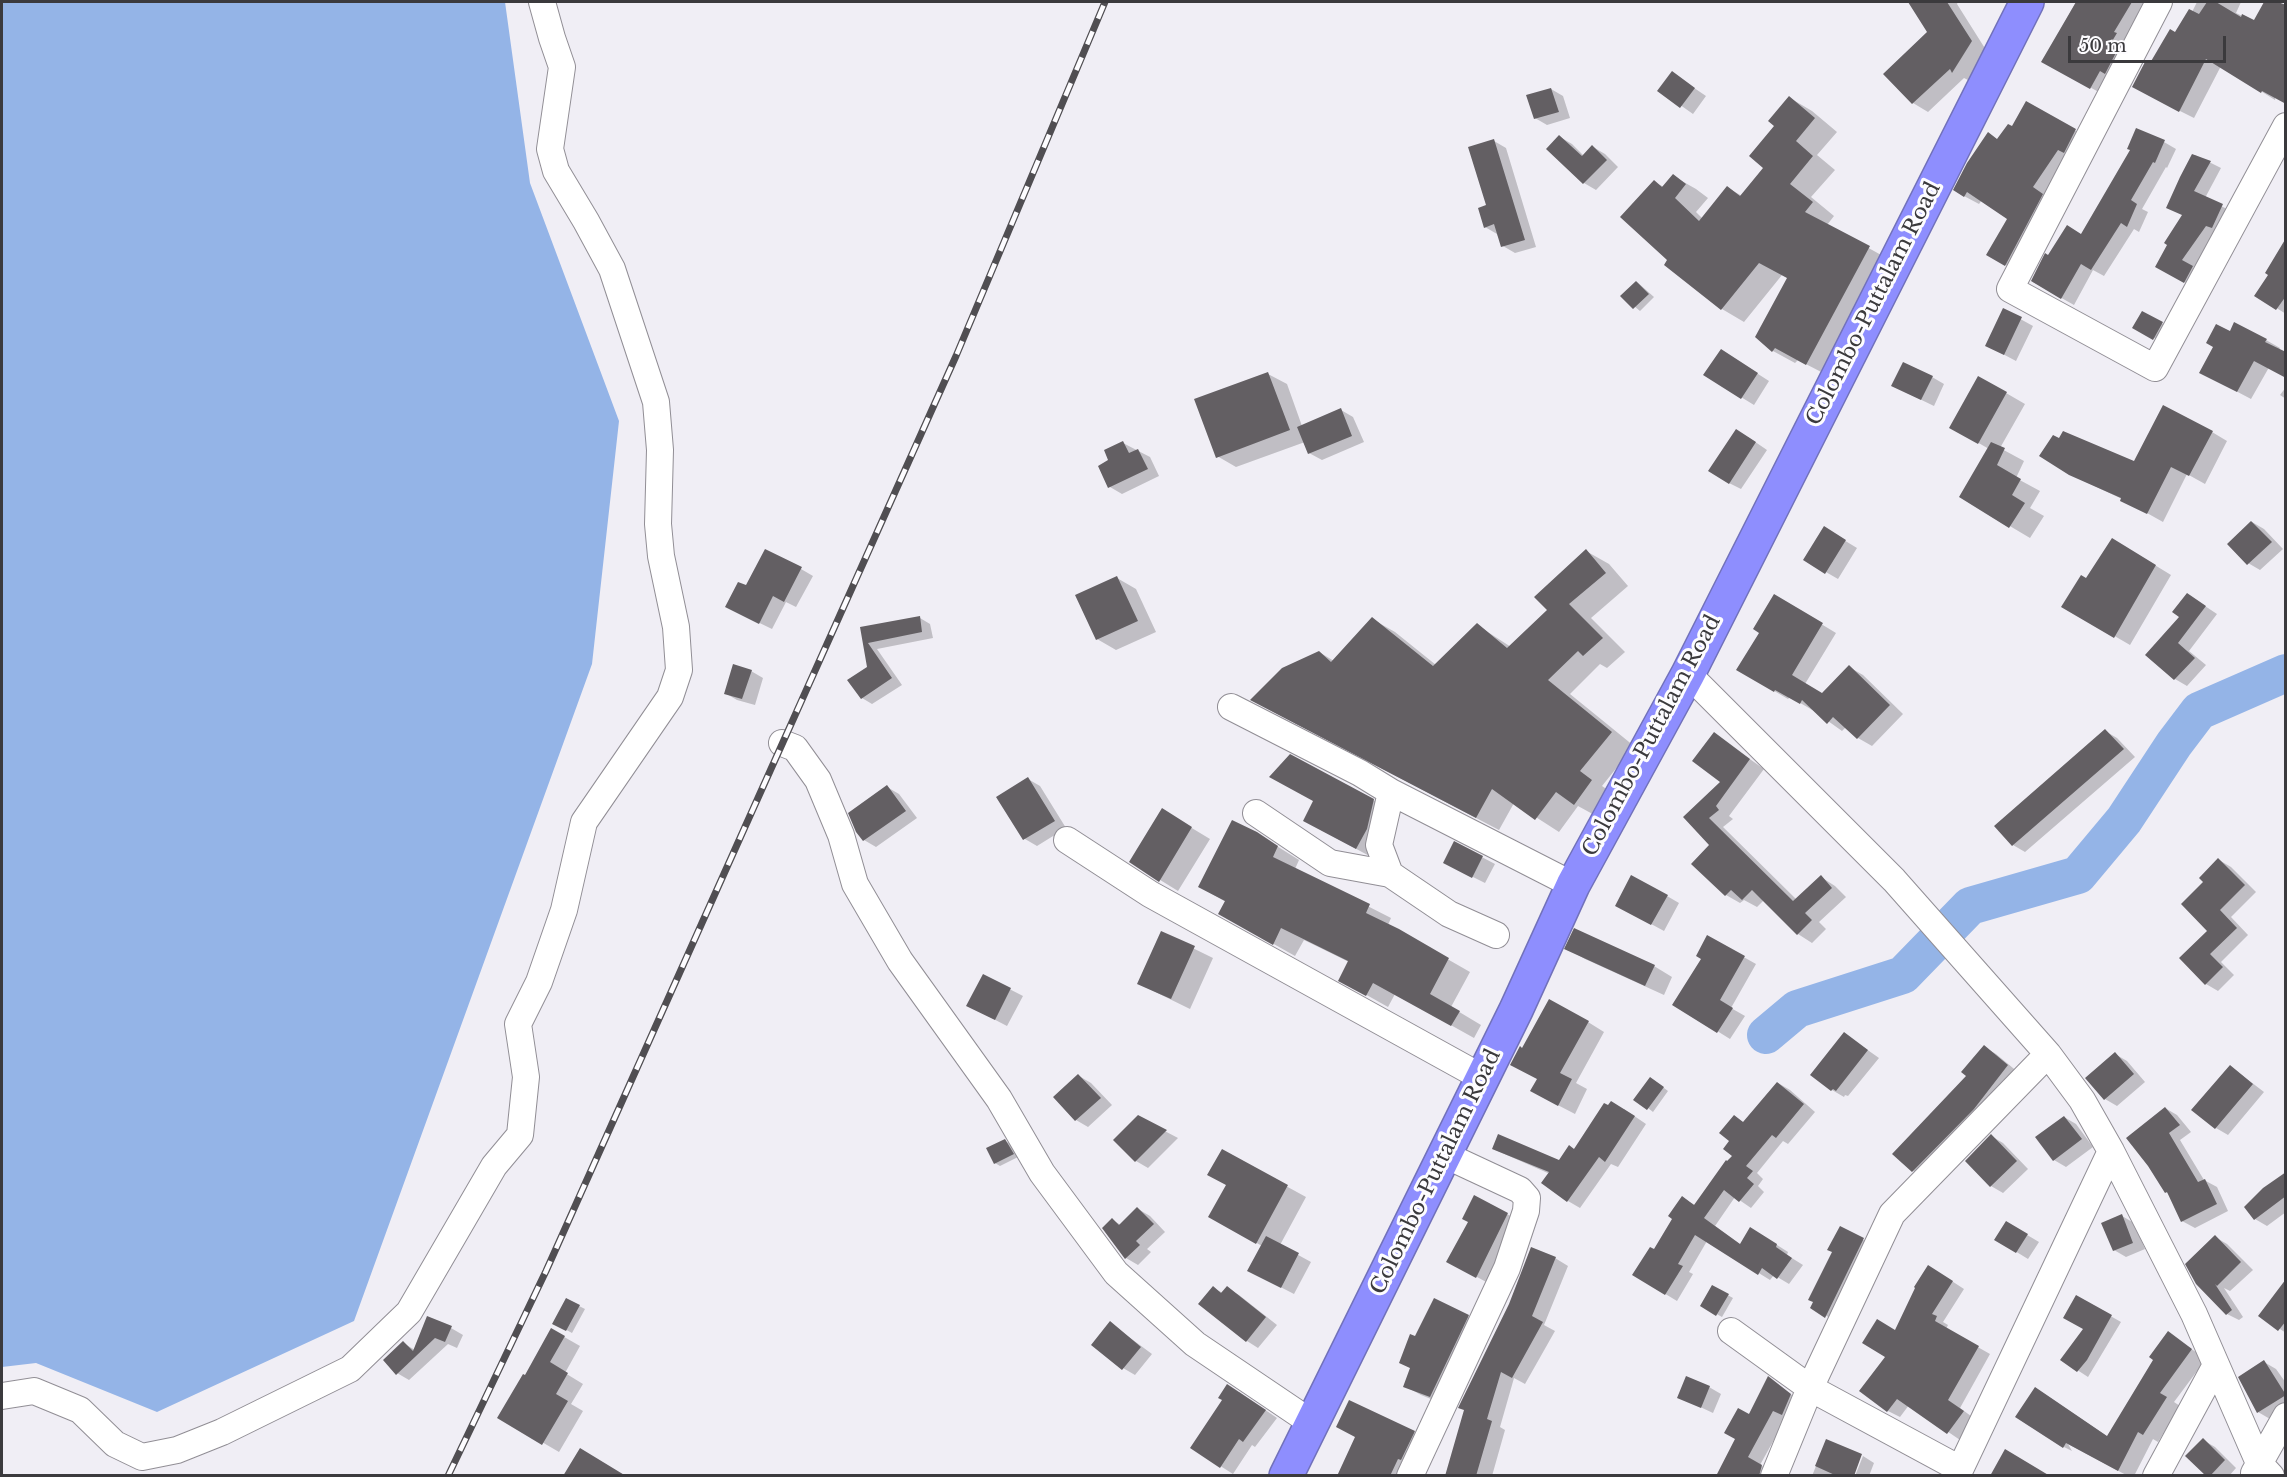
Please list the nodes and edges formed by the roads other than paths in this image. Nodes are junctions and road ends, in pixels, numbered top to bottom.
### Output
1 (542, 2) edge
2 (2027, 2) edge
3 (2159, 2) edge
4 (2286, 126) edge
5 (1688, 674) junction
6 (1231, 707) dead end
7 (782, 743) dead end
8 (1391, 792) junction
9 (1256, 813) dead end
10 (1067, 840) dead end
11 (1390, 874) junction
12 (1573, 885) junction
13 (1496, 935) dead end
14 (2048, 1054) junction
15 (1483, 1078) junction
16 (2111, 1151) junction
17 (1445, 1155) junction
18 (1731, 1331) dead end
19 (2216, 1365) junction
20 (1810, 1388) junction
21 (2, 1396) edge
22 (2286, 1416) edge
23 (1312, 1423) junction
24 (2261, 1471) edge
25 (1959, 1472) edge
26 (1286, 1476) edge
27 (1410, 1476) edge
28 (1774, 1476) edge
29 (2156, 1476) edge

1 - 21 street
2 - 5 highway, Colombo-Puttalam Road
3 - 4 street
5 - 12 highway, Colombo-Puttalam Road
5 - 14 street
6 - 8 street
7 - 23 street
8 - 11 street
8 - 12 street
9 - 11 street
10 - 15 street
11 - 13 street
12 - 15 highway, Colombo-Puttalam Road
14 - 16 street
14 - 20 street
15 - 17 highway, Colombo-Puttalam Road
16 - 19 street
16 - 25 street
17 - 23 highway, Colombo-Puttalam Road
17 - 27 street
18 - 20 street
19 - 24 street
19 - 29 street
20 - 25 street
20 - 28 street
22 - 24 street
23 - 26 highway, Colombo-Puttalam Road

